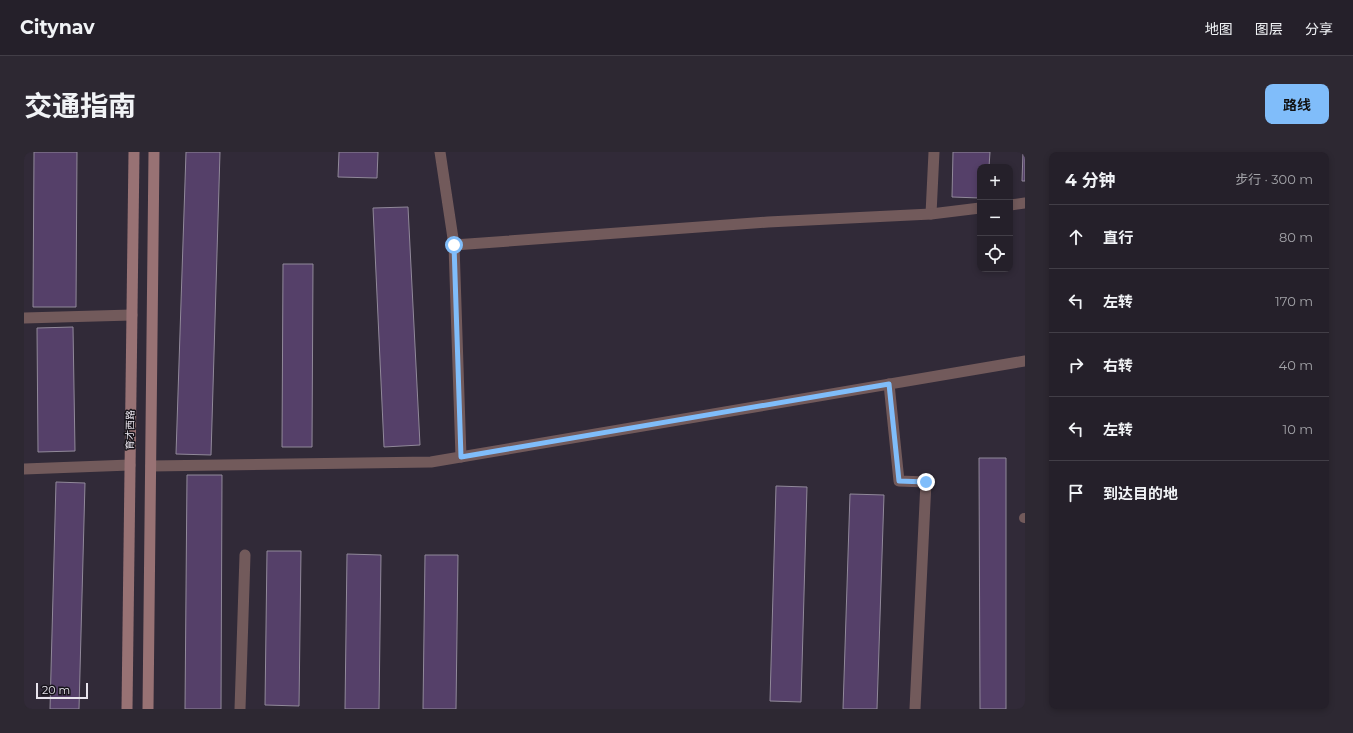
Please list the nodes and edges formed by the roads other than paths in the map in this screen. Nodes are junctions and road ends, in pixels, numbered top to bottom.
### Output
1 (134, 152) edge
2 (154, 152) edge
3 (440, 152) edge
4 (934, 152) edge
5 (1025, 203) edge
6 (1013, 205) edge
7 (977, 208) edge
8 (930, 214) junction
9 (454, 245) junction
10 (132, 315) junction
11 (24, 318) edge
12 (1025, 360) edge
13 (889, 384) junction
14 (461, 457) junction
15 (130, 465) junction
16 (150, 466) junction
17 (24, 469) edge
18 (246, 555) dead end
19 (126, 709) edge
20 (148, 709) edge
21 (240, 709) edge
22 (915, 709) edge

1 - 10 main road, 育才西路
2 - 16 main road, 育才西路
3 - 9 street
4 - 8 street
5 - 6 street
7 - 8 street
8 - 9 street
9 - 14 street
10 - 11 street
10 - 15 main road, 育才西路
12 - 13 street
13 - 14 street
13 - 22 street
14 - 16 street
15 - 17 street
15 - 19 main road, 育才西路
16 - 20 main road, 育才西路
18 - 21 street

